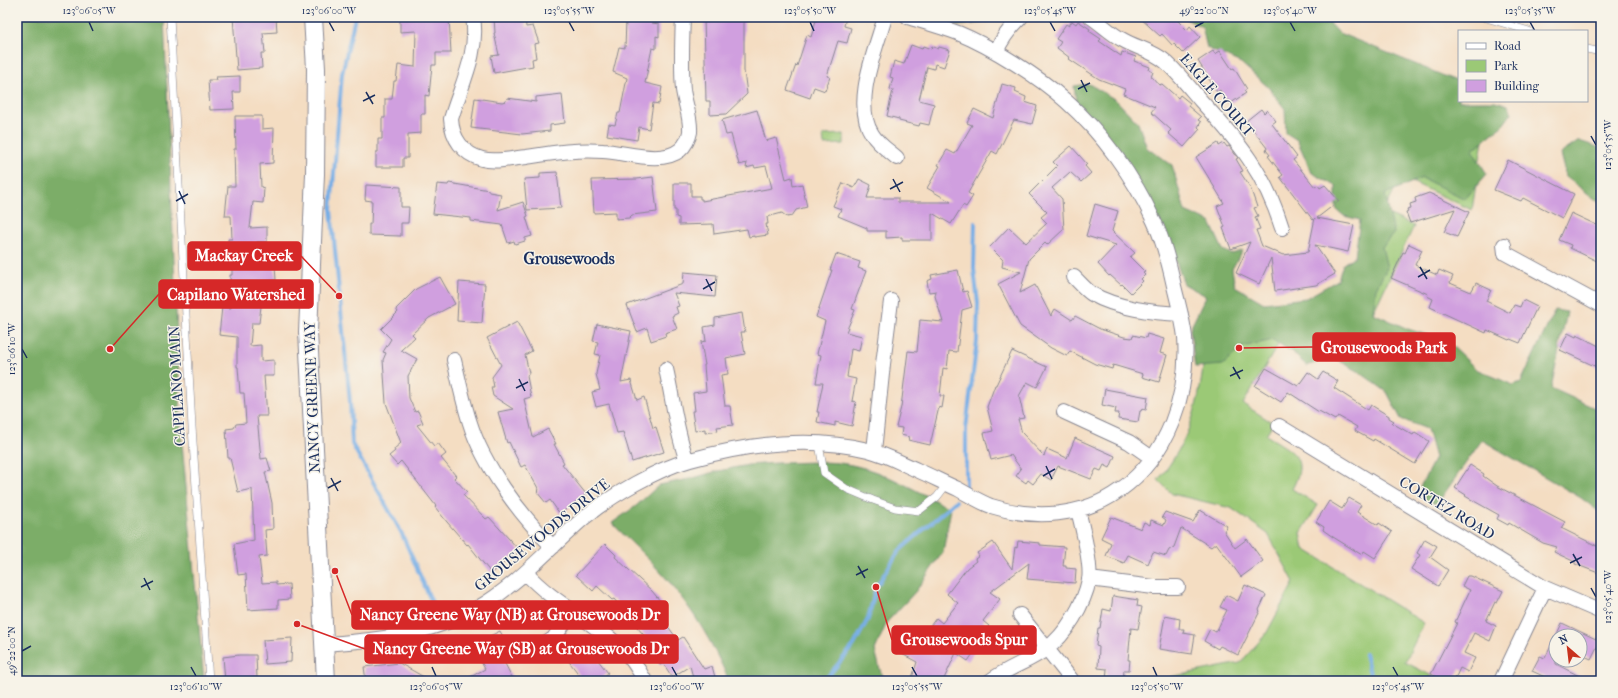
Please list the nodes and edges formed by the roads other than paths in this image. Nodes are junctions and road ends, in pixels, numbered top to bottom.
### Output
1 (170, 17) edge
2 (313, 17) edge
3 (473, 17) edge
4 (683, 17) edge
5 (885, 17) edge
6 (908, 17) edge
7 (1021, 17) edge
8 (1091, 17) edge
9 (1483, 17) edge
10 (1526, 30) edge
11 (1588, 49) edge
12 (996, 52) junction
13 (1601, 52) edge
14 (897, 158) dead end
15 (1282, 228) dead end
16 (1504, 245) dead end
17 (1074, 277) dead end
18 (891, 301) dead end
19 (1601, 305) edge
20 (1181, 314) junction
21 (454, 360) dead end
22 (666, 369) dead end
23 (1064, 412) dead end
24 (1280, 426) dead end
25 (819, 444) junction
26 (874, 451) junction
27 (1152, 458) junction
28 (687, 461) junction
29 (947, 484) junction
30 (1078, 510) junction
31 (553, 547) junction
32 (526, 573) junction
33 (1089, 579) junction
34 (1178, 586) dead end
35 (1545, 588) junction
36 (572, 611) junction
37 (1601, 612) edge
38 (1020, 615) dead end
39 (324, 644) junction
40 (1046, 649) junction
41 (537, 650) dead end
42 (1071, 679) dead end
43 (209, 681) edge
44 (326, 681) edge
45 (645, 681) edge
46 (990, 681) edge
47 (1501, 681) edge

1 - 43 lane, CAPILANO MAIN
2 - 39 street, NANCY GREENE WAY
3 - 4 street
5 - 14 street
6 - 12 street, GROUSEWOODS DRIVE
7 - 12 street
8 - 15 street, EAGLE COURT
9 - 10 lane
11 - 13 lane
12 - 20 street, GROUSEWOODS DRIVE
16 - 19 street
17 - 20 street
18 - 26 street
20 - 27 street, GROUSEWOODS DRIVE
21 - 31 street
22 - 28 street
23 - 27 street
24 - 35 street, CORTEZ ROAD
25 - 26 street, GROUSEWOODS DRIVE
25 - 28 street, GROUSEWOODS DRIVE
25 - 29 lane
26 - 29 street, GROUSEWOODS DRIVE
27 - 30 street, GROUSEWOODS DRIVE
28 - 31 street, GROUSEWOODS DRIVE
29 - 30 street, GROUSEWOODS DRIVE
30 - 33 street
31 - 32 street, GROUSEWOODS DRIVE
32 - 36 street
32 - 39 street, GROUSEWOODS DRIVE
33 - 34 street
33 - 40 street
35 - 37 street, CORTEZ ROAD
35 - 47 street
36 - 41 street
36 - 45 street
38 - 40 street
39 - 44 street, NANCY GREENE WAY
40 - 42 street
40 - 46 street

